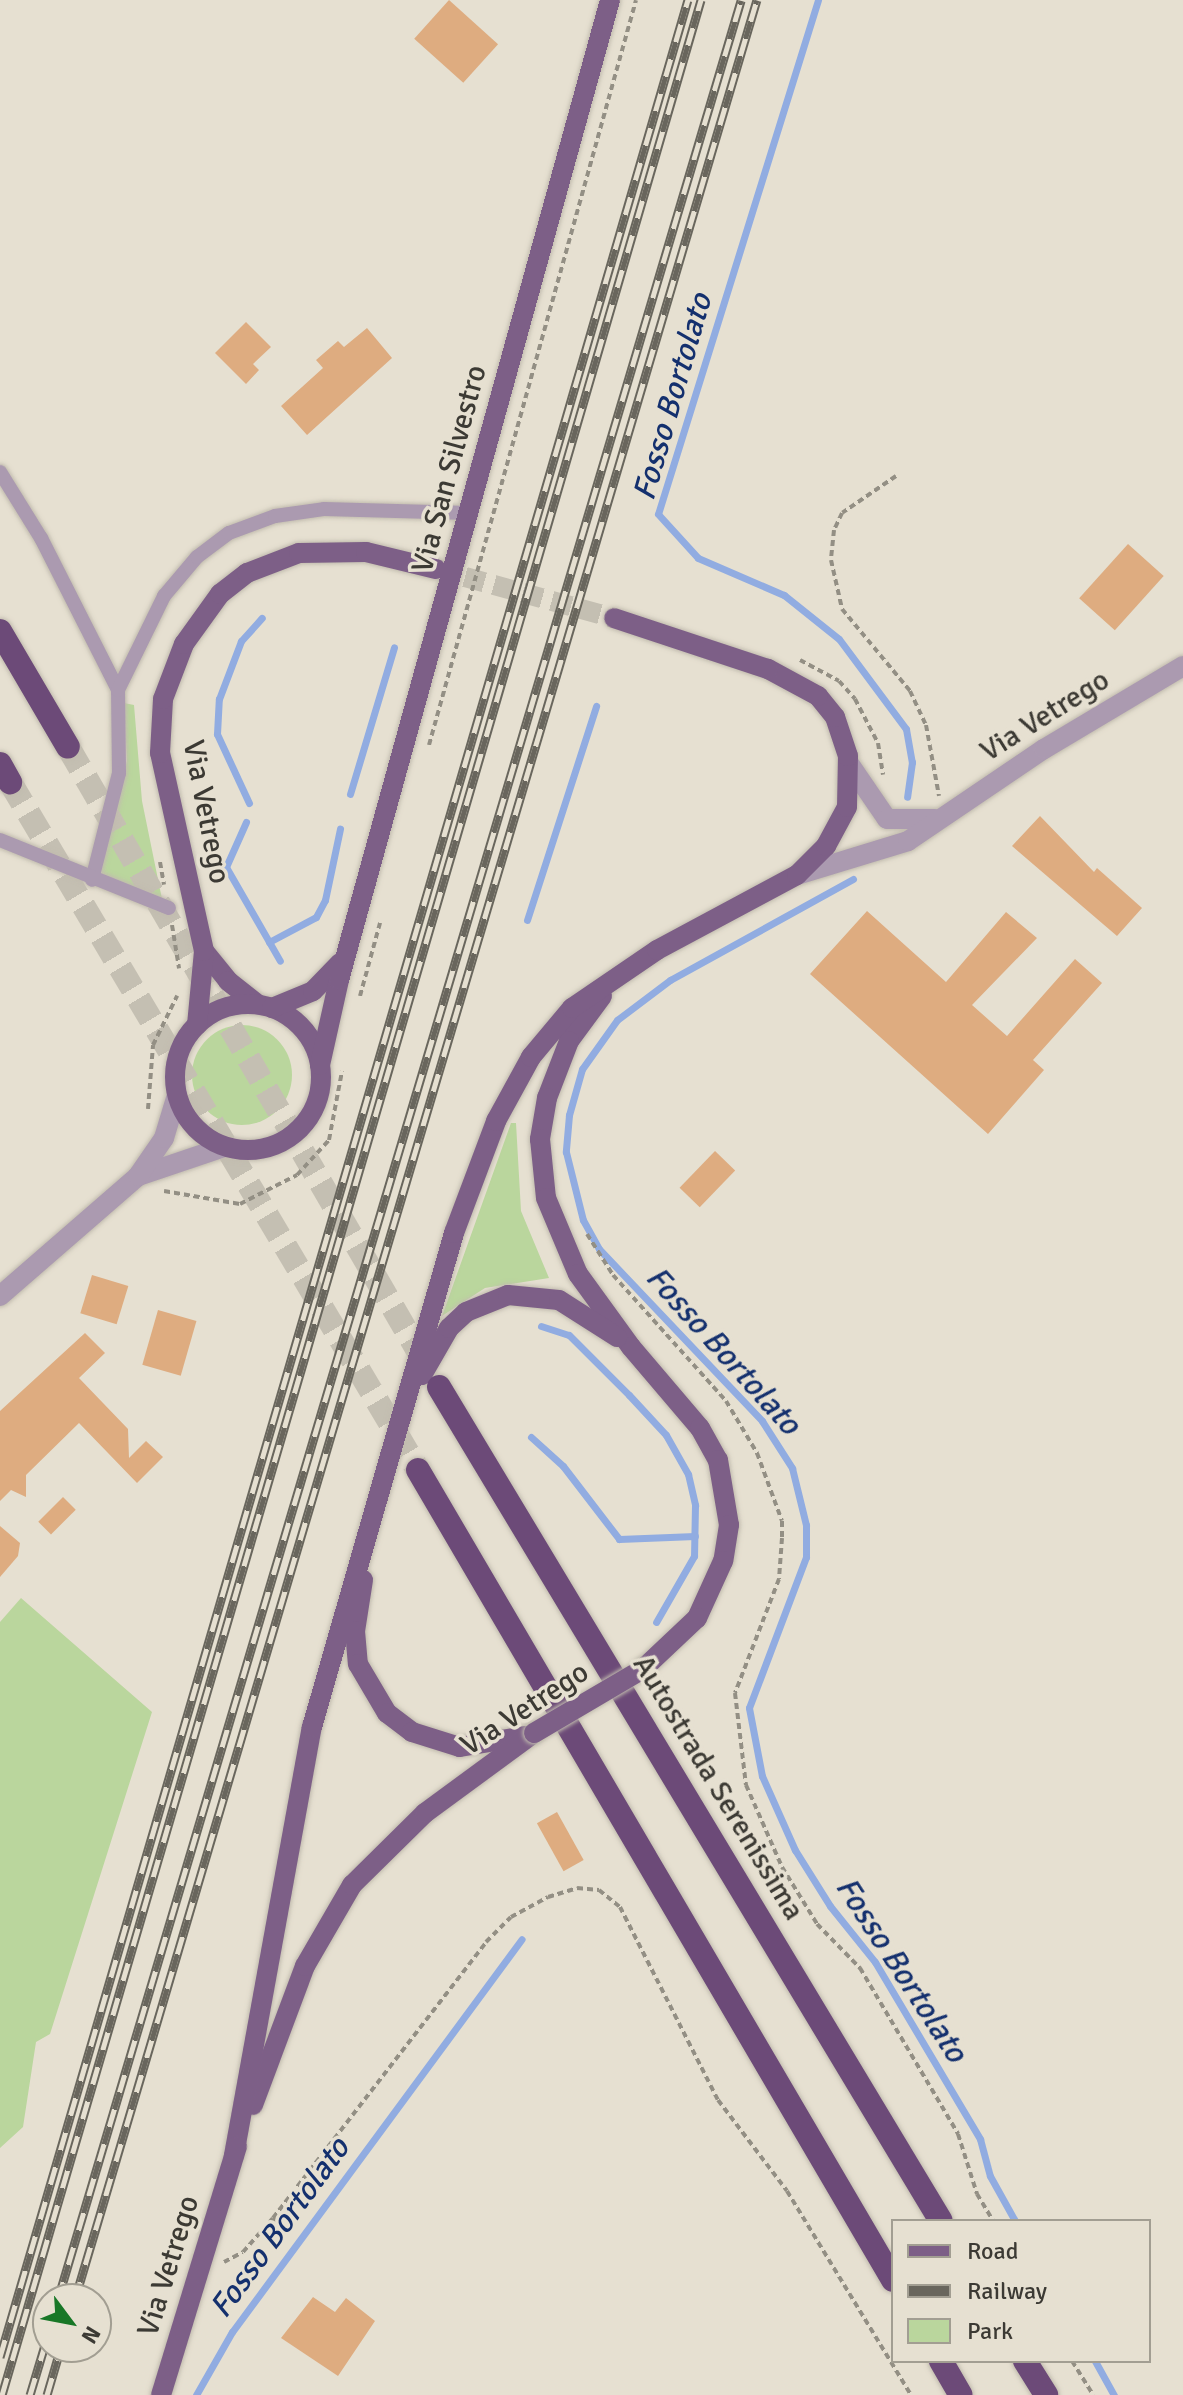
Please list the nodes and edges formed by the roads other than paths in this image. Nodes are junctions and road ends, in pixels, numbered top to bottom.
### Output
1 (610, 0) edge
2 (0, 472) edge
3 (469, 513) junction
4 (436, 569) tunnel mouth
5 (614, 618) tunnel mouth
6 (0, 631) edge
7 (1183, 666) edge
8 (118, 690) junction
9 (68, 747) tunnel mouth
10 (850, 765) junction
11 (939, 818) junction
12 (0, 840) edge
13 (797, 875) junction
14 (92, 880) junction
15 (169, 908) road end
16 (204, 951) junction
17 (347, 953) junction
18 (620, 974) junction
19 (264, 1006) junction
20 (197, 1025) junction
21 (320, 1065) junction
22 (177, 1095) junction
23 (224, 1147) junction
24 (138, 1176) junction
25 (0, 1296) edge
26 (631, 1347) junction
27 (439, 1387) tunnel mouth
28 (406, 1412) junction
29 (418, 1470) tunnel mouth
30 (367, 1548) junction
31 (534, 1733) junction
32 (234, 2155) junction
33 (940, 2219) edge
34 (891, 2277) edge
35 (942, 2363) edge
36 (1026, 2363) edge
37 (161, 2395) edge
38 (961, 2395) edge
39 (1046, 2395) edge

1 - 3 main road, Via San Silvestro
2 - 8 lane
3 - 8 lane
3 - 17 main road, Via San Silvestro
4 - 16 main road, Via Vetrego
5 - 10 main road, Via Vetrego
6 - 9 highway
7 - 11 street, Via Vetrego
8 - 14 lane
10 - 11 street, Via Vetrego
10 - 13 main road, Via Vetrego
11 - 13 street, Via Vetrego
12 - 14 lane
13 - 18 main road, Via Vetrego
14 - 15 lane
16 - 19 main road, Via Vetrego
16 - 20 main road, Via Vetrego
17 - 19 main road, Via San Silvestro
17 - 21 main road, Via San Silvestro
18 - 26 main road, Via Vetrego
18 - 28 main road, Via Vetrego
19 - 20 main road
19 - 21 main road, Via Vetrego
20 - 22 main road, Via Vetrego
21 - 23 main road, Via Vetrego
22 - 23 main road
22 - 24 street, Via Vetrego
23 - 24 street, Via Vetrego
24 - 25 street, Via Vetrego
26 - 28 main road
26 - 31 main road, Via Vetrego, bridge
27 - 33 highway, Autostrada Serenissima
28 - 30 main road, Via Vetrego
29 - 34 highway
30 - 31 main road
30 - 32 main road, Via Vetrego
31 - 32 main road, Via Vetrego
32 - 37 main road, Via Vetrego
35 - 38 highway
36 - 39 highway

